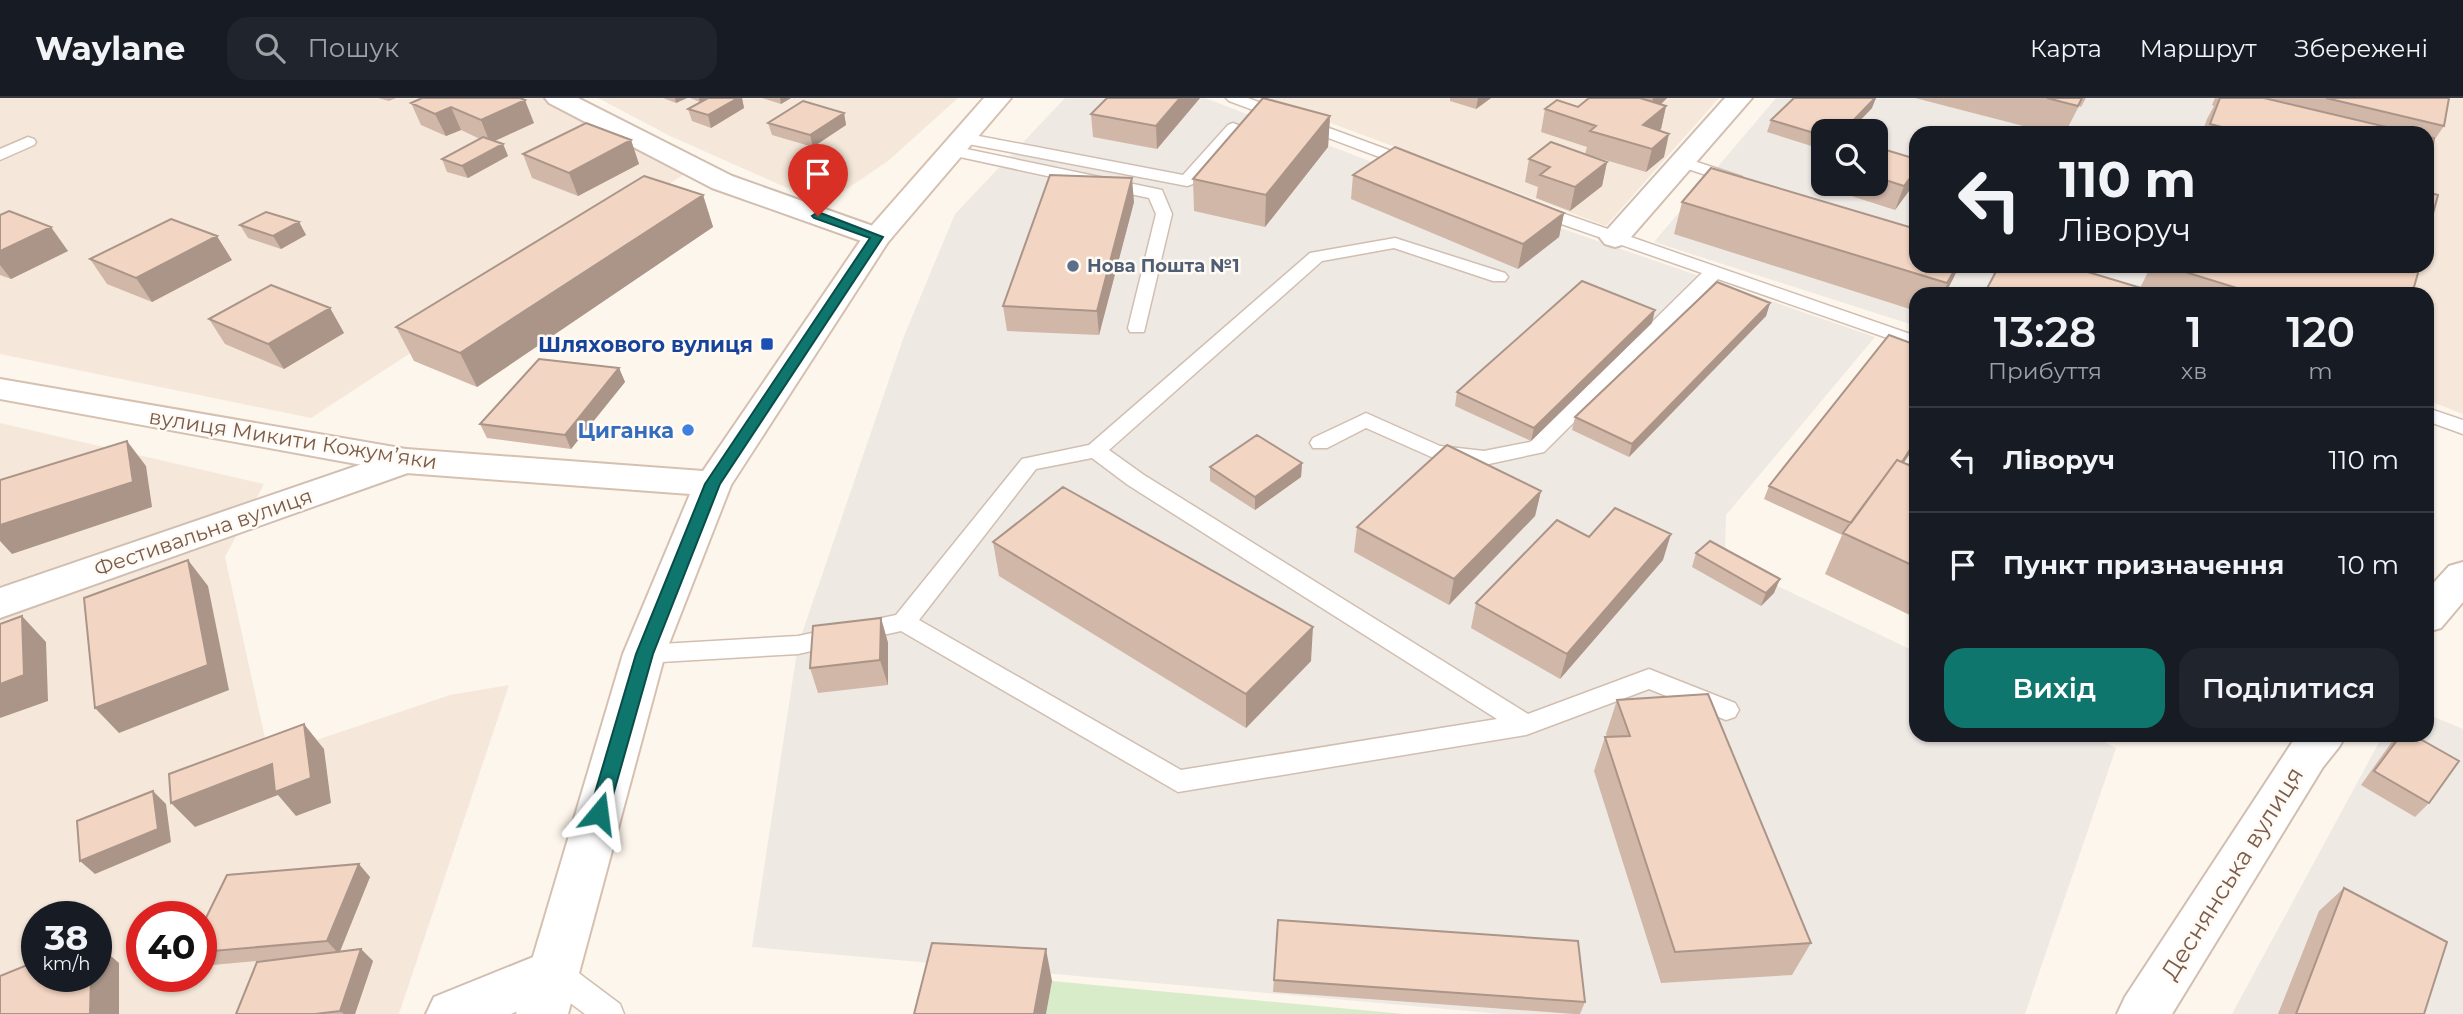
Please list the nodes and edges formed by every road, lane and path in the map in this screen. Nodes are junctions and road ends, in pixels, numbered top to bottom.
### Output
1 (558, 98) edge
2 (998, 98) edge
3 (1234, 98) edge
4 (1739, 98) edge
5 (1233, 128) edge
6 (28, 142) dead end
7 (957, 145) junction
8 (0, 155) edge
9 (1682, 162) junction
10 (1431, 170) edge
11 (1751, 185) edge
12 (1523, 204) edge
13 (877, 237) junction
14 (1615, 238) junction
15 (1714, 272) junction
16 (2015, 273) edge
17 (1499, 277) dead end
18 (2056, 287) edge
19 (1137, 328) dead end
20 (1909, 340) edge
21 (0, 389) edge
22 (2434, 417) edge
23 (2463, 427) edge
24 (1320, 443) dead end
25 (1096, 450) junction
26 (407, 461) junction
27 (713, 484) junction
28 (2463, 576) edge
29 (0, 603) edge
30 (2434, 609) edge
31 (904, 622) junction
32 (644, 654) junction
33 (1726, 710) dead end
34 (1526, 725) junction
35 (2318, 742) edge
36 (548, 993) edge
37 (452, 1014) edge
38 (609, 1014) edge
39 (2143, 1014) edge

1 - 13 street
2 - 7 street
3 - 10 lane
4 - 9 street
5 - 7 lane
6 - 8 lane
7 - 13 street
7 - 19 lane
9 - 11 lane
9 - 14 street
12 - 14 lane
13 - 27 street
14 - 15 lane
15 - 20 lane
15 - 24 lane
16 - 18 lane
17 - 25 lane
21 - 26 street, вулиця Микити Кожумʼяки
22 - 23 lane
25 - 31 lane
25 - 34 lane
26 - 27 street, вулиця Микити Кожумʼяки
26 - 29 street, Фестивальна вулиця
27 - 32 street
28 - 30 street
31 - 32 lane
31 - 34 lane
32 - 36 street
33 - 34 lane
35 - 39 street, Деснянська вулиця
36 - 37 street
36 - 38 lane

